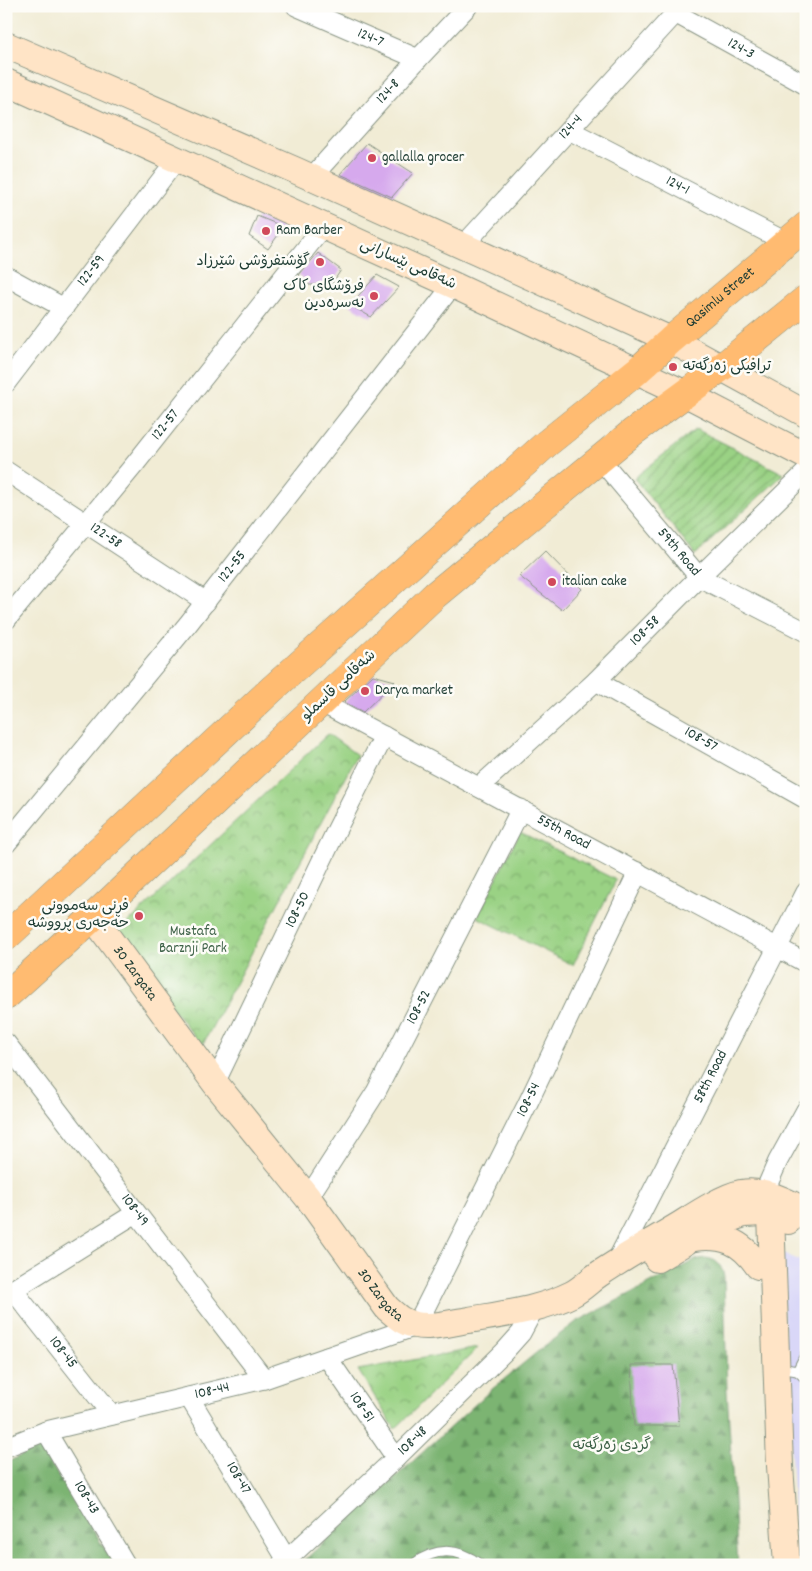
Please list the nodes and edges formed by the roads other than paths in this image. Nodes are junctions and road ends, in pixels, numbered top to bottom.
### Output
1 (296, 6) edge
2 (468, 6) edge
3 (678, 10) edge
4 (6, 45) edge
5 (418, 59) junction
6 (803, 79) edge
7 (6, 82) edge
8 (569, 130) junction
9 (176, 159) junction
10 (311, 178) junction
11 (323, 227) junction
12 (796, 234) edge
13 (462, 247) junction
14 (6, 276) edge
15 (453, 285) junction
16 (806, 299) edge
17 (64, 308) junction
18 (671, 340) junction
19 (722, 368) junction
20 (637, 371) junction
21 (6, 383) edge
22 (686, 394) junction
23 (806, 414) edge
24 (806, 456) edge
25 (600, 459) junction
26 (6, 471) edge
27 (806, 472) edge
28 (86, 523) junction
29 (699, 576) junction
30 (206, 602) junction
31 (6, 620) edge
32 (806, 632) edge
33 (596, 681) junction
34 (322, 702) junction
35 (384, 736) junction
36 (479, 787) junction
37 (806, 799) edge
38 (521, 809) junction
39 (6, 844) edge
40 (638, 872) junction
41 (806, 892) edge
42 (93, 917) junction
43 (6, 937) edge
44 (777, 947) junction
45 (806, 963) edge
46 (6, 996) edge
47 (6, 1043) edge
48 (215, 1083) junction
49 (806, 1110) edge
50 (308, 1198) junction
51 (764, 1207) junction
52 (806, 1211) edge
53 (136, 1213) junction
54 (806, 1229) edge
55 (693, 1238) junction
56 (616, 1263) junction
57 (758, 1266) junction
58 (9, 1292) edge
59 (574, 1293) junction
60 (535, 1307) junction
61 (416, 1326) junction
62 (806, 1353) edge
63 (327, 1357) junction
64 (787, 1369) junction
65 (264, 1379) junction
66 (806, 1379) edge
67 (189, 1397) junction
68 (112, 1415) junction
69 (46, 1432) junction
70 (6, 1447) edge
71 (396, 1458) junction
72 (284, 1562) edge
73 (126, 1565) edge
74 (412, 1565) edge
75 (481, 1565) edge
76 (773, 1565) edge
77 (787, 1565) edge

1 - 5 street, 124-7
2 - 5 street, 124-8
3 - 6 street, 124-3
3 - 8 street, 124-4
4 - 10 street
5 - 10 street, 124-8
7 - 9 street, شەقامی بێسارانی
8 - 12 street, 124-1
8 - 13 street, 124-4
9 - 11 street, شەقامی بێسارانی
9 - 17 street, 122-59
10 - 13 street
11 - 15 street, شەقامی بێسارانی
11 - 28 street, 122-57
12 - 18 main road, Qasimlu Street
13 - 18 street
14 - 17 street
15 - 20 street, شەقامی بێسارانی
15 - 30 street, 122-55
16 - 19 main road
17 - 21 street, 122-59
18 - 19 street
18 - 20 main road, Qasimlu Street
19 - 22 main road
19 - 23 street
20 - 22 street, شەقامی بێسارانی
20 - 43 main road
22 - 24 street, شەقامی بێسارانی
22 - 25 main road, شەقامی قاسملو
25 - 29 street, 59th Road
25 - 34 main road, شەقامی قاسملو
26 - 28 street, 122-58
27 - 29 street, 108-58
28 - 30 street, 122-58
28 - 31 street, 122-57
29 - 32 street, 59th Road
29 - 33 street, 108-58
30 - 39 street, 122-55
33 - 36 street, 108-58
33 - 37 street, 108-57
34 - 35 street, 55th Road
34 - 42 main road, شەقامی قاسملو
35 - 36 street, 55th Road
35 - 48 street, 108-50
36 - 38 street, 55th Road
38 - 40 street, 55th Road
38 - 50 street, 108-52
40 - 44 street, 55th Road
40 - 61 street, 108-54
41 - 44 street, 58th Road
42 - 46 main road, شەقامی قاسملو
42 - 48 street, 30 Zargata
44 - 45 street, 55th Road
44 - 56 street, 58th Road
47 - 53 street, 108-49
48 - 50 street, 30 Zargata
49 - 51 street
50 - 61 street, 30 Zargata
51 - 52 street, 30 Zargata
51 - 54 street
51 - 55 street
51 - 56 street, 30 Zargata
51 - 57 street
51 - 64 street
53 - 58 street
53 - 65 street, 108-49
55 - 57 street
55 - 59 street
56 - 59 street, 30 Zargata
57 - 76 street
58 - 68 street, 108-45
59 - 60 street, 30 Zargata
60 - 61 street, 30 Zargata
60 - 71 street, 108-48
61 - 63 street, 108-44
62 - 64 lane
63 - 65 street, 108-44
63 - 71 street, 108-51
64 - 66 lane
64 - 77 street
65 - 67 street, 108-44
67 - 68 street, 108-44
67 - 72 street, 108-47
68 - 69 street, 108-44
69 - 70 street, 108-44
69 - 73 street, 108-43
71 - 72 street, 108-48
74 - 75 lane

